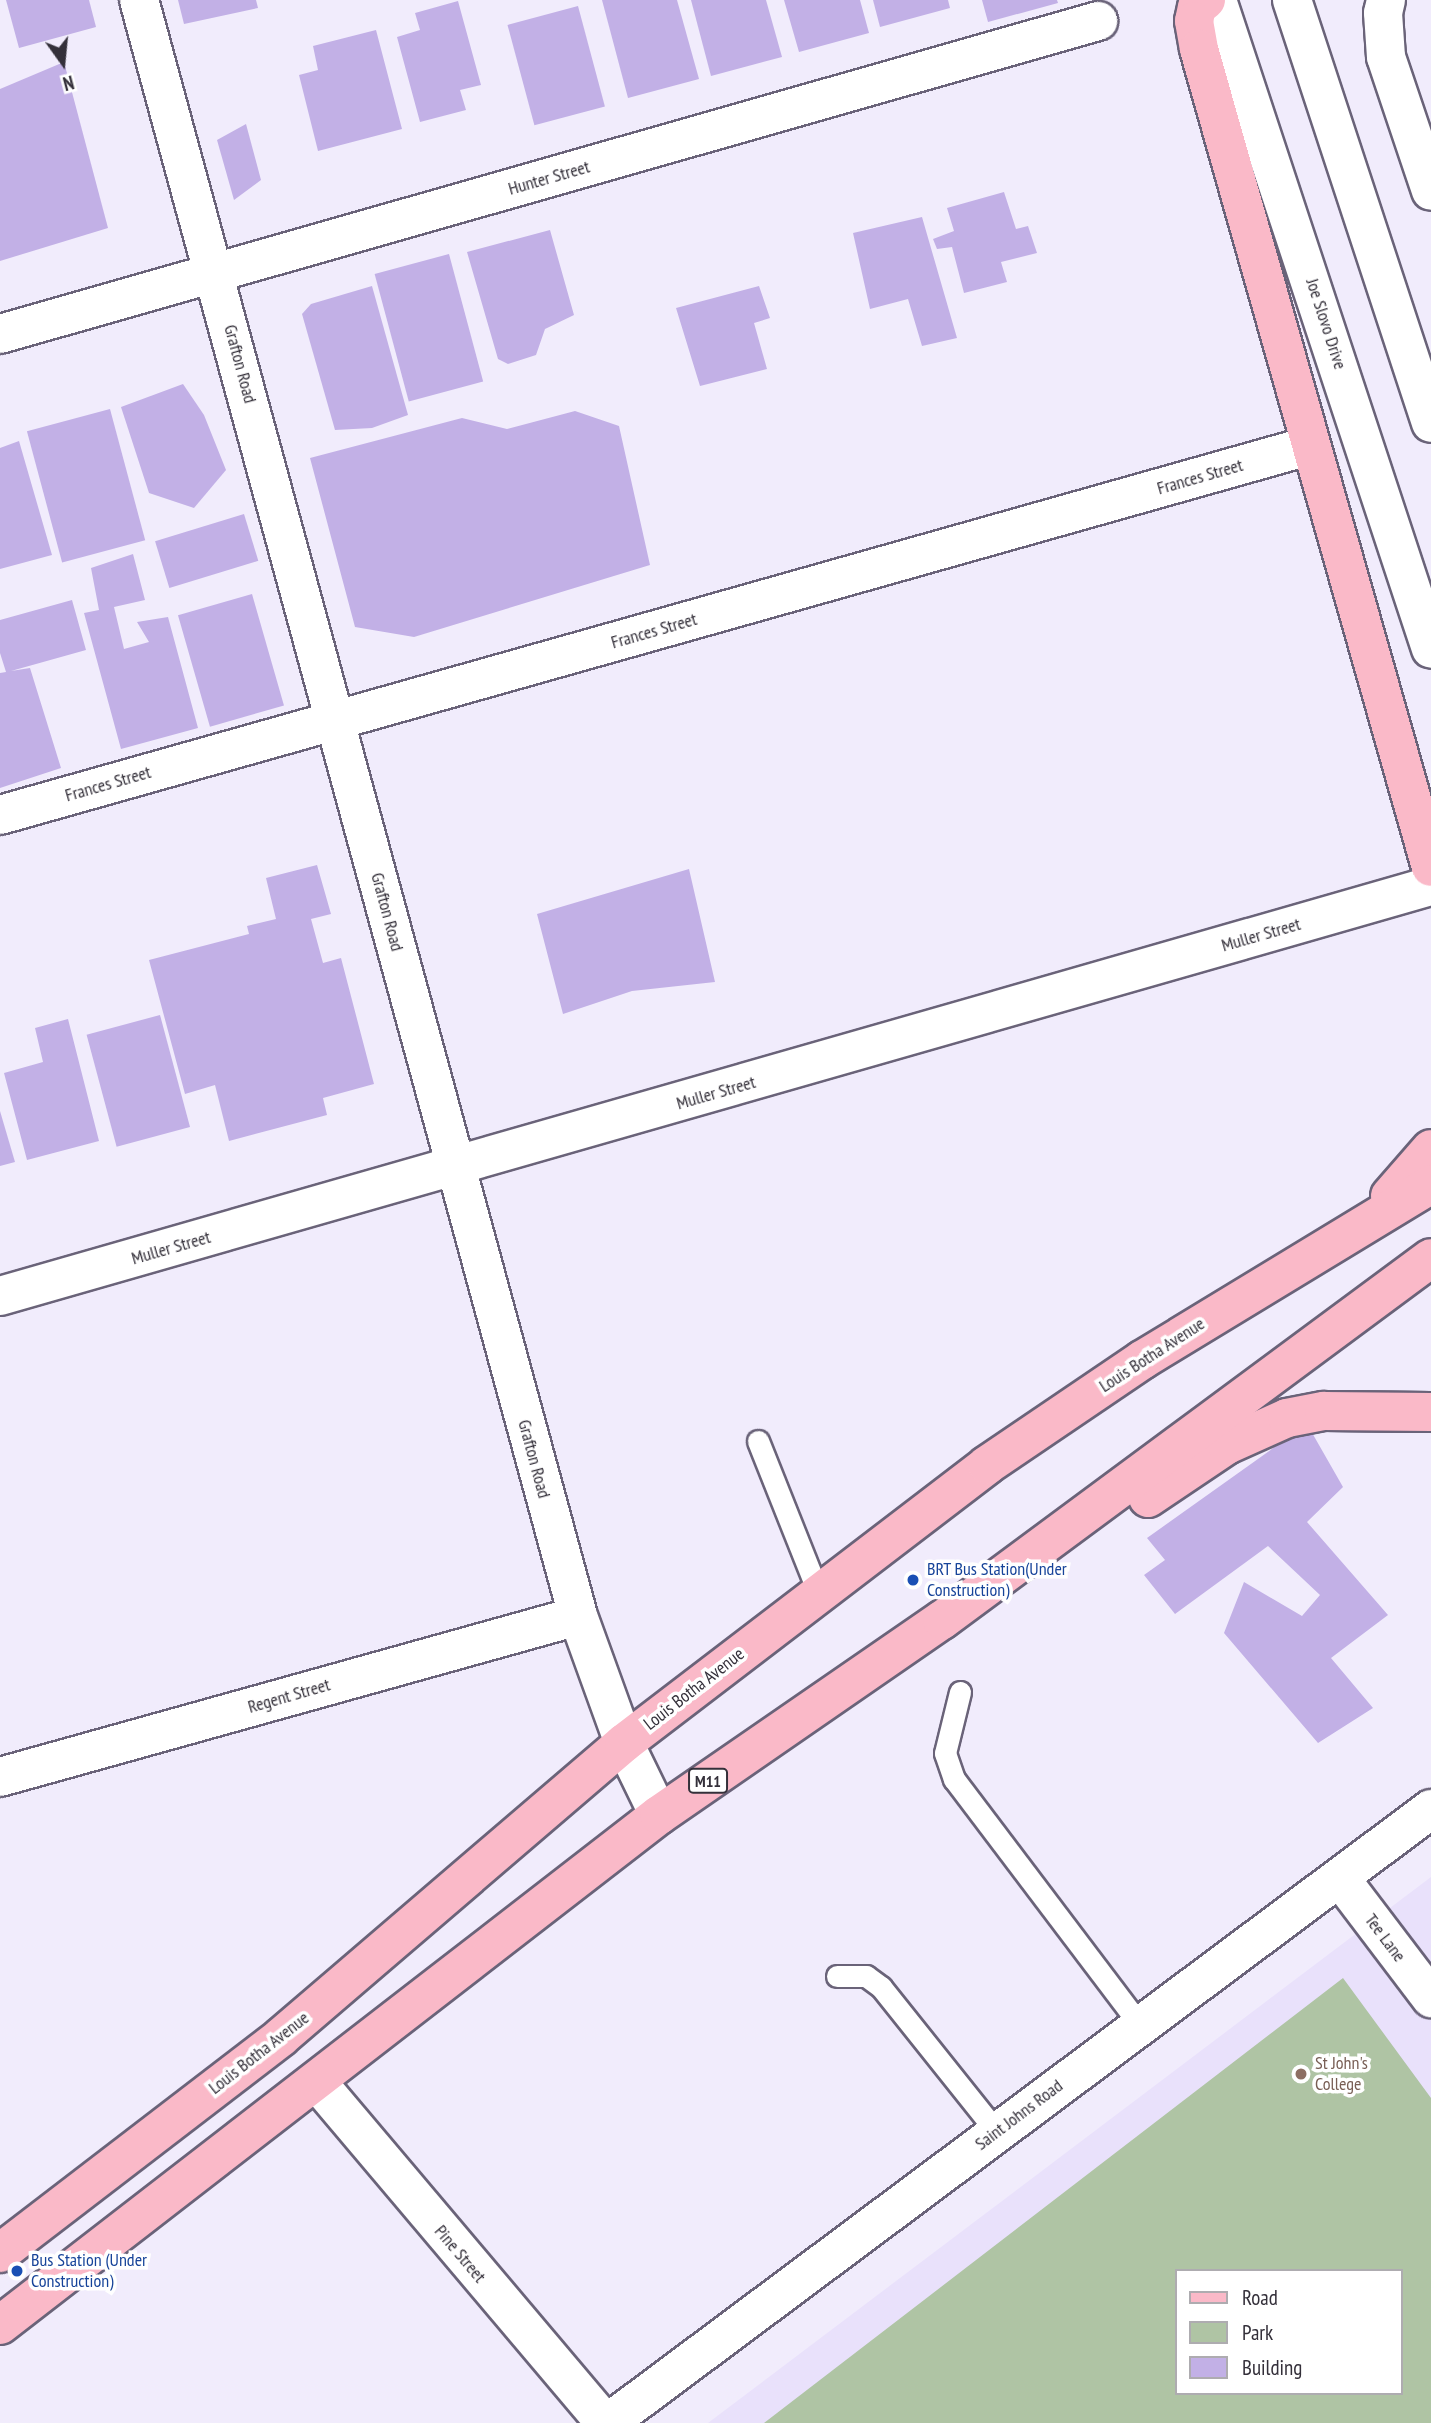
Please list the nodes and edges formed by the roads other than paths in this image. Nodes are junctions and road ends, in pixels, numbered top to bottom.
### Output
1 (139, 0) edge
2 (1206, 0) edge
3 (1217, 0) edge
4 (1293, 0) edge
5 (1386, 0) edge
6 (1098, 21) dead end
7 (1431, 191) edge
8 (216, 274) junction
9 (0, 334) edge
10 (1431, 423) edge
11 (1308, 446) junction
12 (1431, 649) edge
13 (338, 720) junction
14 (0, 815) edge
15 (1431, 867) edge
16 (1431, 886) edge
17 (1431, 1149) edge
18 (454, 1169) junction
19 (1431, 1184) edge
20 (1361, 1224) junction
21 (1431, 1258) edge
22 (0, 1296) edge
23 (1431, 1412) edge
24 (758, 1441) dead end
25 (819, 1594) junction
26 (578, 1616) junction
27 (942, 1620) junction
28 (960, 1692) dead end
29 (624, 1743) junction
30 (0, 1777) edge
31 (1431, 1809) edge
32 (659, 1815) junction
33 (1340, 1878) junction
34 (837, 1976) dead end
35 (1431, 1998) edge
36 (1140, 2025) junction
37 (317, 2082) junction
38 (996, 2131) junction
39 (0, 2253) edge
40 (0, 2325) edge
41 (606, 2423) edge

1 - 8 street, Grafton Road
2 - 11 main road
3 - 12 street, Joe Slovo Drive
4 - 10 street
5 - 7 street
6 - 8 street, Hunter Street
8 - 9 street, Hunter Street
8 - 13 street, Grafton Road
11 - 13 street, Frances Street
11 - 15 main road
13 - 14 street, Frances Street
13 - 18 street, Grafton Road
16 - 18 street, Muller Street
17 - 20 main road
18 - 22 street, Muller Street
18 - 26 street, Grafton Road
19 - 20 main road, Louis Botha Avenue
20 - 25 main road, Louis Botha Avenue
21 - 27 main road, M11
23 - 27 main road
24 - 25 lane
25 - 29 main road, Louis Botha Avenue
26 - 29 street, Grafton Road
26 - 30 street, Regent Street
27 - 32 main road, M11
28 - 36 lane
29 - 32 street, Grafton Road
29 - 39 main road, Louis Botha Avenue
31 - 33 street, Saint Johns Road
32 - 37 main road, M11
33 - 35 street, Tee Lane
33 - 36 street, Saint Johns Road
34 - 38 lane
36 - 38 street, Saint Johns Road
37 - 40 main road, M11
37 - 41 street, Pine Street
38 - 41 street, Saint Johns Road

